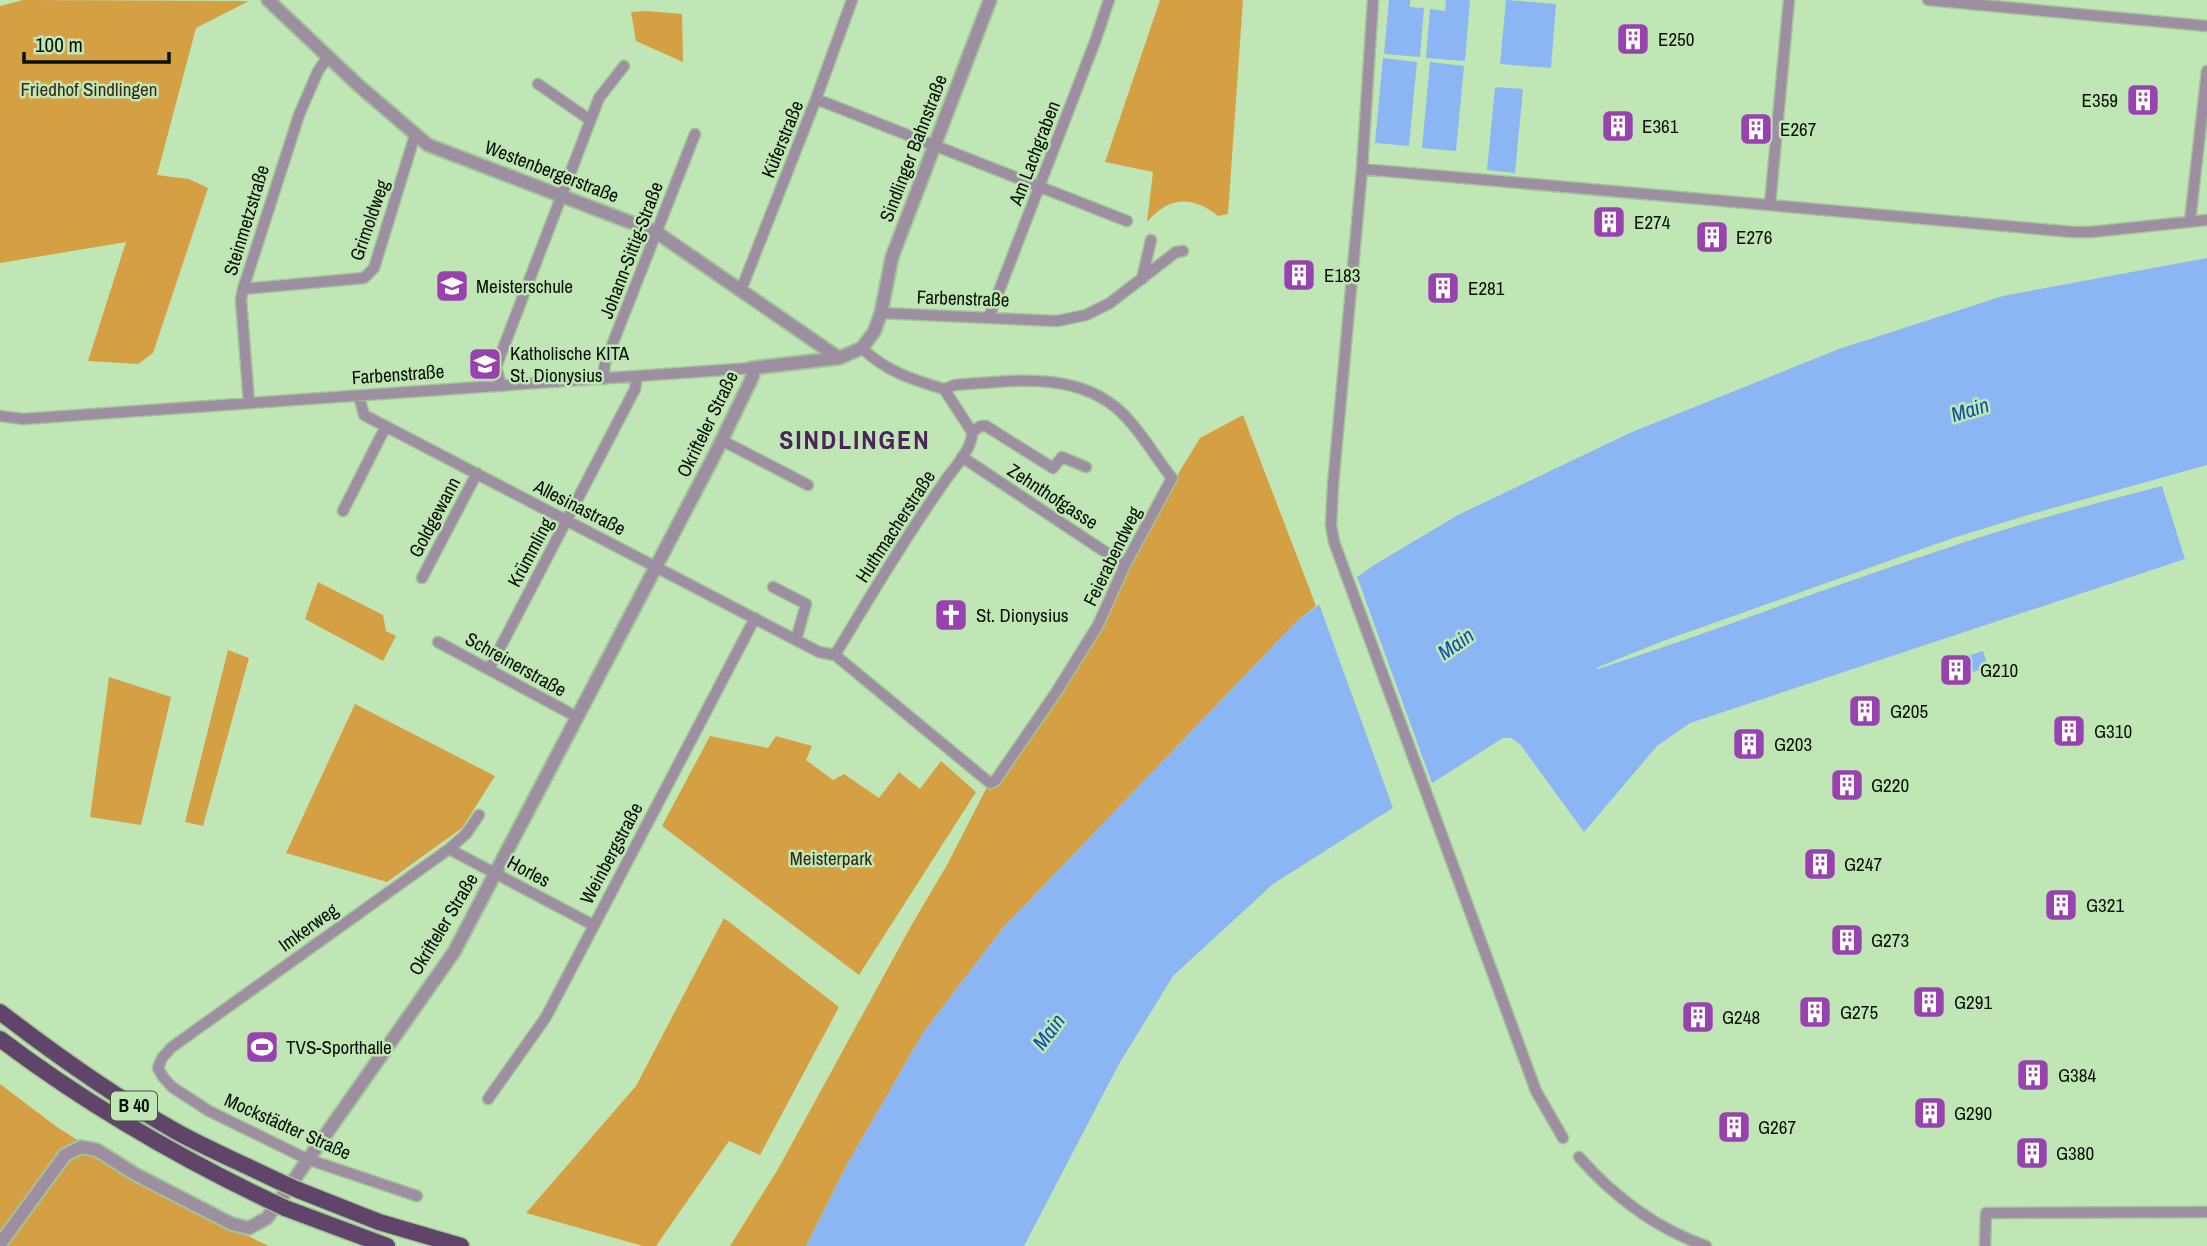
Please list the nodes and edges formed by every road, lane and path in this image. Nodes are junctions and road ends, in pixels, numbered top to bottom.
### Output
1 (852, 0) edge
2 (990, 0) edge
3 (1109, 0) edge
4 (1373, 0) edge
5 (1789, 0) edge
6 (1928, 0) edge
7 (271, 1) edge
8 (2207, 26) edge
9 (328, 57) junction
10 (624, 65) dead end
11 (2207, 71) edge
12 (538, 84) dead end
13 (816, 99) junction
14 (590, 120) junction
15 (695, 134) dead end
16 (415, 135) junction
17 (934, 145) junction
18 (1362, 169) junction
19 (1040, 186) junction
20 (561, 195) junction
21 (1770, 204) junction
22 (2207, 220) edge
23 (1127, 221) dead end
24 (2190, 222) junction
25 (656, 232) junction
26 (1151, 240) dead end
27 (1183, 251) dead end
28 (1142, 279) junction
29 (243, 289) junction
30 (741, 290) junction
31 (881, 313) junction
32 (989, 317) junction
33 (862, 348) junction
34 (839, 358) junction
35 (752, 368) junction
36 (637, 376) junction
37 (603, 379) junction
38 (501, 386) junction
39 (944, 389) junction
40 (359, 396) junction
41 (249, 403) junction
42 (0, 416) edge
43 (386, 426) junction
44 (972, 432) junction
45 (721, 440) junction
46 (962, 457) junction
47 (1086, 467) dead end
48 (477, 473) junction
49 (808, 485) dead end
50 (343, 511) dead end
51 (567, 520) junction
52 (1125, 565) junction
53 (657, 566) junction
54 (422, 578) dead end
55 (773, 587) dead end
56 (755, 618) junction
57 (796, 640) junction
58 (438, 642) dead end
59 (835, 655) junction
60 (489, 669) junction
61 (577, 717) junction
62 (987, 782) joint
63 (479, 814) dead end
64 (449, 849) junction
65 (495, 874) junction
66 (593, 925) junction
67 (0, 1012) edge
68 (0, 1039) edge
69 (158, 1068) joint
70 (488, 1099) dead end
71 (1563, 1138) dead end
72 (1579, 1157) dead end
73 (307, 1159) junction
74 (416, 1196) dead end
75 (2207, 1212) edge
76 (0, 1244) edge
77 (387, 1246) edge
78 (461, 1246) edge
79 (1706, 1246) edge
80 (1985, 1246) edge

1 - 13 street, Küferstraße
2 - 17 street, Sindlinger Bahnstraße
3 - 19 street, Am Lachgraben
4 - 18 street
5 - 21 street
6 - 8 street
7 - 9 street, Westenbergerstraße
9 - 16 street, Westenbergerstraße
9 - 29 street, Steinmetzstraße
10 - 14 street
11 - 24 street
12 - 14 street
13 - 17 street
13 - 30 street, Küferstraße
14 - 20 street
15 - 25 street, Johann-Sittig-Straße
16 - 20 street, Westenbergerstraße
16 - 29 street, Grimoldweg
17 - 19 street
17 - 31 street, Sindlinger Bahnstraße
18 - 21 street
18 - 71 street
19 - 23 street
19 - 32 street, Am Lachgraben
20 - 25 street, Westenbergerstraße
20 - 38 street
21 - 24 street
22 - 24 street
25 - 30 street, Westenbergerstraße
25 - 37 street, Johann-Sittig-Straße
26 - 28 street
27 - 28 street, Farbenstraße
28 - 32 street, Farbenstraße
29 - 41 street, Steinmetzstraße
30 - 34 street, Westenbergerstraße
31 - 32 street, Farbenstraße
31 - 33 street
33 - 34 street, Farbenstraße
33 - 39 street
34 - 35 street, Farbenstraße
35 - 36 street, Farbenstraße
35 - 45 street, Okrifteler Straße
36 - 37 street, Farbenstraße
36 - 51 street, Krümmling
37 - 38 street, Farbenstraße
38 - 40 street, Farbenstraße
39 - 44 street
39 - 52 street, Feierabendweg
40 - 41 street, Farbenstraße
40 - 43 street, Allesinastraße
41 - 42 street, Farbenstraße
43 - 48 street, Allesinastraße
43 - 50 street
44 - 46 street, Huthmacherstraße
44 - 47 street
45 - 49 street
45 - 53 street, Okrifteler Straße
46 - 52 street, Zehnthofgasse
46 - 59 street, Huthmacherstraße
48 - 51 street, Allesinastraße
48 - 54 street, Goldgewann
51 - 53 street, Allesinastraße
51 - 60 street, Krümmling
52 - 62 street, Feierabendweg
53 - 56 street, Allesinastraße
53 - 61 street, Okrifteler Straße
55 - 57 street
56 - 57 street, Allesinastraße
56 - 66 street, Weinbergstraße
57 - 59 street, Allesinastraße
58 - 60 street, Schreinerstraße
59 - 62 street, Allesinastraße
60 - 61 street, Schreinerstraße
61 - 65 street, Okrifteler Straße
63 - 64 street, Imkerweg
64 - 65 street, Horles
64 - 69 street, Imkerweg
65 - 66 street, Horles
65 - 73 street, Okrifteler Straße
66 - 70 street, Weinbergstraße
67 - 78 highway, B 40, bridge
68 - 77 highway, B 40, bridge
69 - 73 street, Mockstädter Straße
72 - 79 street
73 - 74 street, Mockstädter Straße
73 - 76 street, Okrifteler Straße
75 - 80 street

